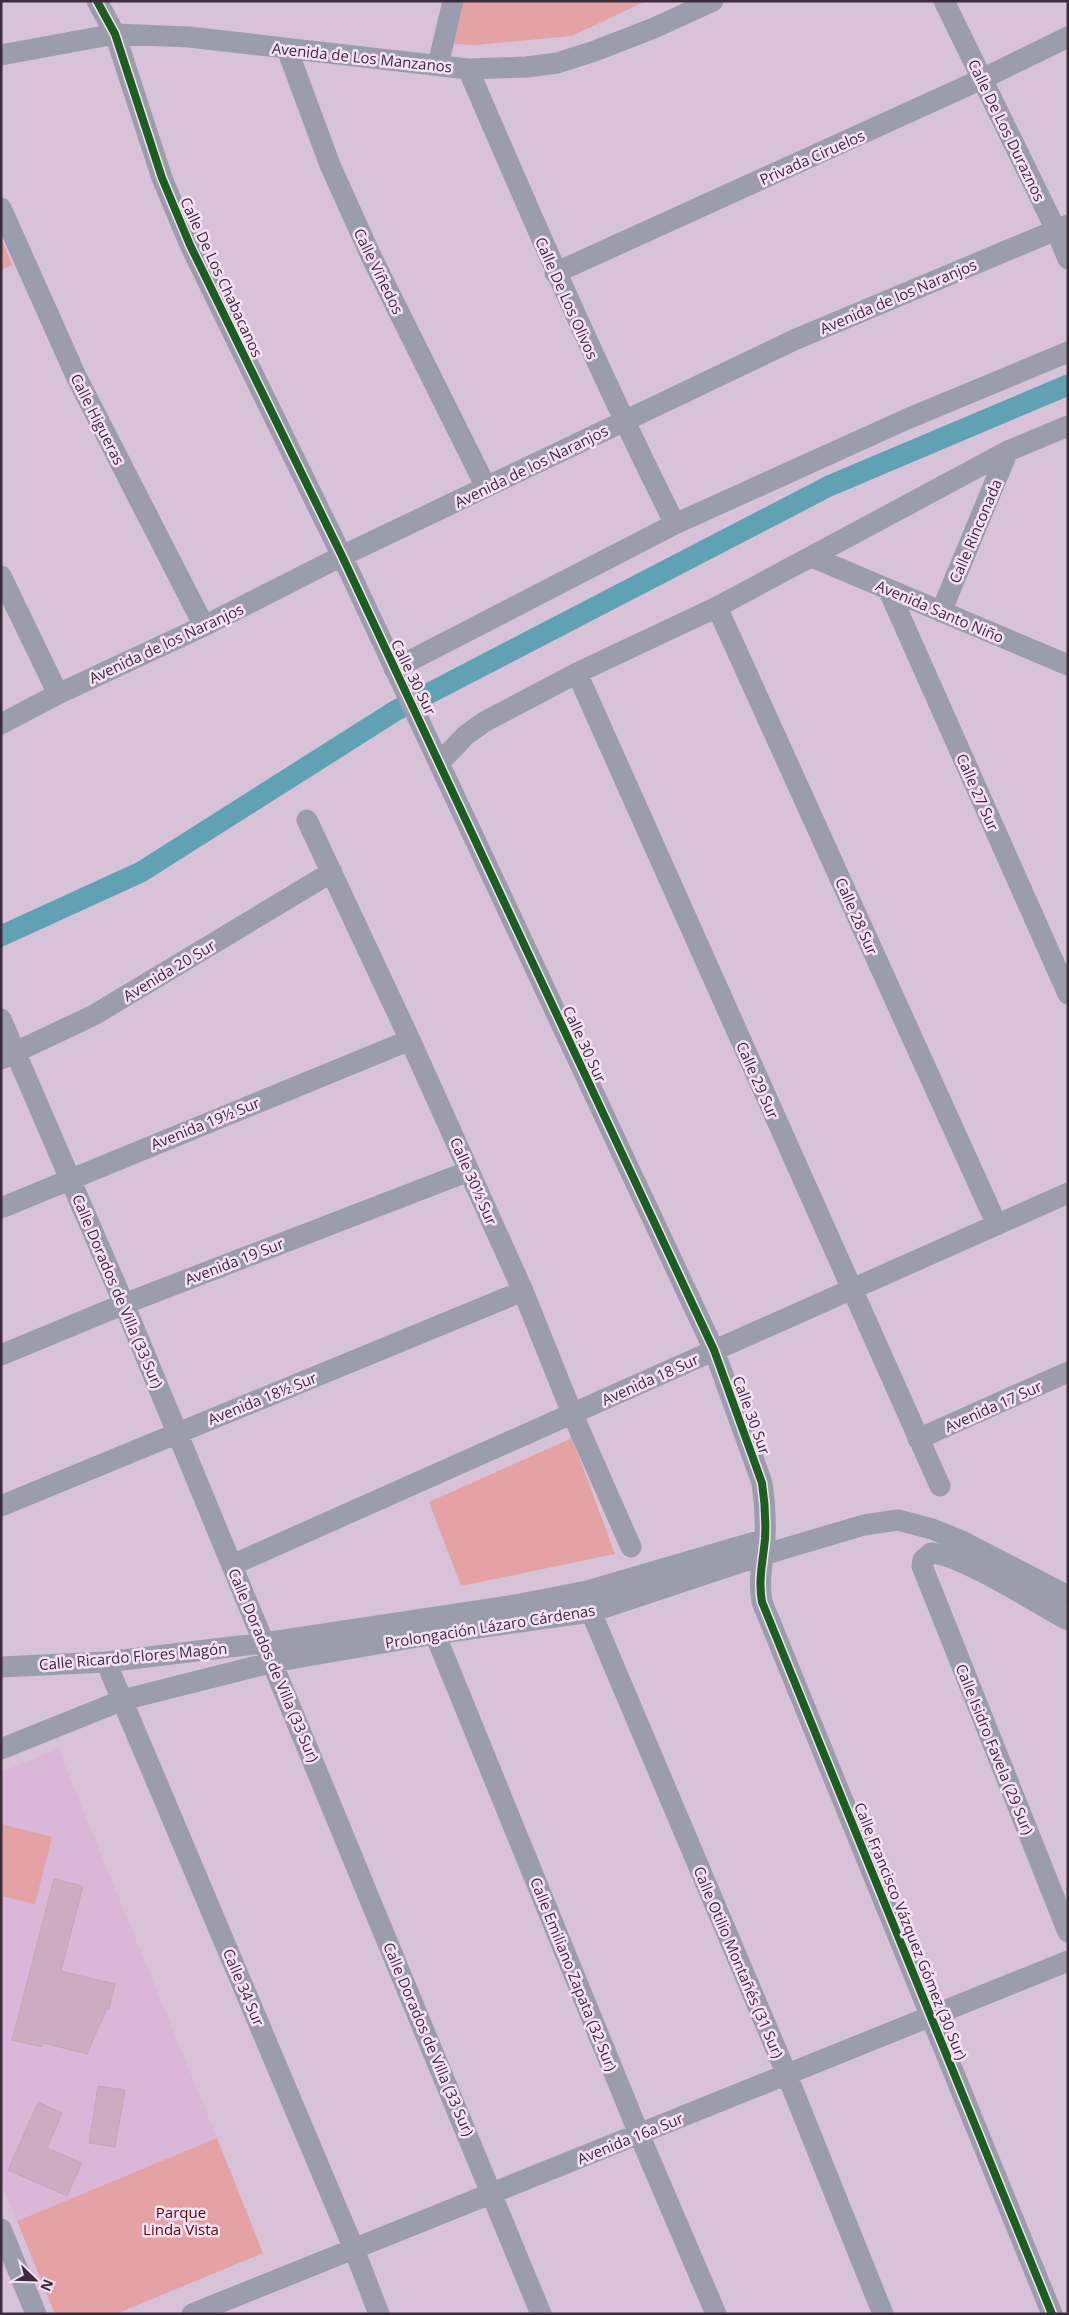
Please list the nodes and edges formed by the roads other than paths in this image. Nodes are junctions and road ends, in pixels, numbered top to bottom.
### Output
1 (97, 1) edge
2 (453, 1) edge
3 (713, 1) edge
4 (944, 1) edge
5 (115, 34) junction
6 (1068, 37) edge
7 (287, 49) junction
8 (1, 55) edge
9 (438, 65) junction
10 (468, 69) junction
11 (982, 79) junction
12 (1, 208) edge
13 (1062, 228) edge
14 (1068, 259) edge
15 (555, 273) junction
16 (1068, 352) edge
17 (624, 422) junction
18 (1068, 426) edge
19 (1008, 451) junction
20 (486, 487) junction
21 (675, 524) junction
22 (342, 556) junction
23 (812, 557) junction
24 (1, 576) edge
25 (888, 589) junction
26 (717, 607) junction
27 (941, 612) junction
28 (204, 626) junction
29 (1068, 665) edge
30 (577, 673) junction
31 (398, 678) junction
32 (58, 694) junction
33 (1, 724) edge
34 (438, 763) junction
35 (307, 820) dead end
36 (332, 872) junction
37 (1068, 994) edge
38 (1, 1019) edge
39 (410, 1040) junction
40 (8, 1056) edge
41 (469, 1171) junction
42 (71, 1178) junction
43 (1068, 1193) edge
44 (1, 1208) edge
45 (997, 1225) junction
46 (850, 1289) junction
47 (523, 1290) junction
48 (124, 1304) junction
49 (714, 1350) junction
50 (1, 1355) edge
51 (1066, 1378) edge
52 (572, 1413) junction
53 (177, 1433) junction
54 (918, 1439) junction
55 (940, 1486) dead end
56 (1, 1506) edge
57 (631, 1547) dead end
58 (764, 1547) junction
59 (232, 1565) junction
60 (1068, 1596) edge
61 (591, 1612) junction
62 (1068, 1620) edge
63 (434, 1634) junction
64 (264, 1643) junction
65 (106, 1662) junction
66 (272, 1662) junction
67 (1, 1667) edge
68 (123, 1700) junction
69 (1, 1750) edge
70 (1068, 1932) edge
71 (1068, 1961) edge
72 (931, 2016) junction
73 (787, 2075) junction
74 (640, 2134) junction
75 (493, 2193) junction
76 (1, 2229) edge
77 (354, 2249) junction
78 (204, 2312) edge
79 (36, 2314) edge
80 (379, 2314) edge
81 (541, 2314) edge
82 (716, 2314) edge
83 (883, 2314) edge
84 (1052, 2314) edge

1 - 5 street, Calle De Los Chabacanos
2 - 9 street
3 - 10 street, Avenida de Los Manzanos
4 - 11 street, Calle De Los Duraznos
5 - 7 street, Avenida de Los Manzanos
5 - 8 street, Avenida de Los Manzanos
5 - 22 street, Calle De Los Chabacanos
6 - 11 street, Privada Ciruelos
7 - 9 street, Avenida de Los Manzanos
7 - 20 street, Calle Viñedos
9 - 10 street, Avenida de Los Manzanos
10 - 15 street, Calle De Los Olivos
11 - 13 street, Calle De Los Duraznos
11 - 15 street, Privada Ciruelos
12 - 28 street, Calle Higueras
13 - 14 street, Calle De Los Duraznos
13 - 17 street, Avenida de los Naranjos
15 - 17 street, Calle De Los Olivos
16 - 21 street
17 - 20 street, Avenida de los Naranjos
17 - 21 street, Calle De Los Olivos
18 - 19 street
19 - 23 street
19 - 27 street, Calle Rinconada
20 - 22 street, Avenida de los Naranjos
21 - 31 street
22 - 28 street, Avenida de los Naranjos
22 - 31 street, Calle 30 Sur
23 - 25 street, Avenida Santo Niño
23 - 26 street
24 - 32 street
25 - 27 street, Avenida Santo Niño
25 - 37 street, Calle 27 Sur
26 - 30 street
26 - 45 street, Calle 28 Sur
27 - 29 street, Avenida Santo Niño
28 - 32 street, Avenida de los Naranjos
30 - 34 street
30 - 46 street, Calle 29 Sur
31 - 34 street, Calle 30 Sur
32 - 33 street, Avenida de los Naranjos
34 - 49 street, Calle 30 Sur
35 - 36 street, Calle 30½ Sur
36 - 39 street, Calle 30½ Sur
36 - 40 street, Avenida 20 Sur
38 - 40 street, Calle Dorados de Villa (33 Sur)
39 - 41 street, Calle 30½ Sur
39 - 42 street, Avenida 19½ Sur
40 - 42 street, Calle Dorados de Villa (33 Sur)
41 - 47 street, Calle 30½ Sur
41 - 48 street, Avenida 19 Sur
42 - 44 street, Avenida 19½ Sur
42 - 48 street, Calle Dorados de Villa (33 Sur)
43 - 45 street, Avenida 18 Sur
45 - 46 street, Avenida 18 Sur
46 - 49 street, Avenida 18 Sur
46 - 54 street, Calle 29 Sur
47 - 52 street, Calle 30½ Sur
47 - 53 street, Avenida 18½ Sur
48 - 50 street, Avenida 19 Sur
48 - 53 street, Calle Dorados de Villa (33 Sur)
49 - 52 street, Avenida 18 Sur
49 - 58 street, Calle 30 Sur
51 - 54 street, Avenida 17 Sur
52 - 57 street, Calle 30½ Sur
52 - 59 street, Avenida 18 Sur
53 - 56 street, Avenida 18½ Sur
53 - 59 street, Calle Dorados de Villa (33 Sur)
54 - 55 street, Calle 29 Sur
58 - 60 street, Prolongación Lázaro Cárdenas
58 - 61 street, Prolongación Lázaro Cárdenas
58 - 64 street, Prolongación Lázaro Cárdenas
58 - 72 street, Calle Francisco Vázquez Gómez (30 Sur)
59 - 64 street, Calle Dorados de Villa (33 Sur)
61 - 63 street, Prolongación Lázaro Cárdenas
61 - 73 street, Calle Otilio Montañés (31 Sur)
62 - 70 street, Calle Isidro Favela (29 Sur)
63 - 66 street, Prolongación Lázaro Cárdenas
63 - 74 street, Calle Emiliano Zapata (32 Sur)
64 - 65 street, Calle Ricardo Flores Magón
64 - 66 street, Calle Dorados de Villa (33 Sur)
65 - 67 street, Calle Ricardo Flores Magón
65 - 68 street, Calle 34 Sur
66 - 68 street, Calle Ricardo Flores Magón
66 - 75 street, Calle Dorados de Villa (33 Sur)
68 - 69 street, Calle Ricardo Flores Magón
68 - 77 street, Calle 34 Sur
71 - 72 street, Avenida 16a Sur
72 - 73 street, Avenida 16a Sur
72 - 84 street, Calle Francisco Vázquez Gómez (30 Sur)
73 - 74 street, Avenida 16a Sur
73 - 83 street, Calle Otilio Montañés (31 Sur)
74 - 75 street, Avenida 16a Sur
74 - 82 street, Calle Emiliano Zapata (32 Sur)
75 - 77 street, Avenida 16a Sur
75 - 81 street, Calle Dorados de Villa (33 Sur)
76 - 79 street
77 - 78 street, Avenida 16a Sur
77 - 80 street, Calle 34 Sur

